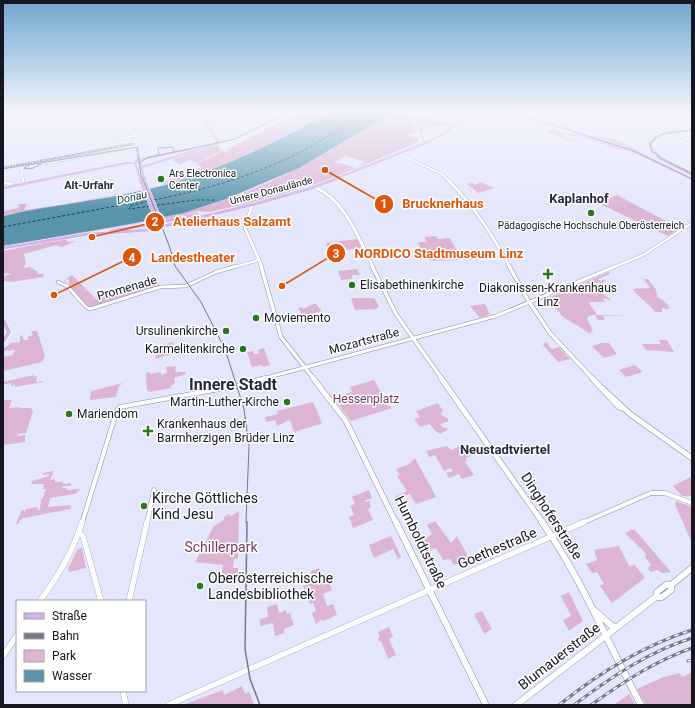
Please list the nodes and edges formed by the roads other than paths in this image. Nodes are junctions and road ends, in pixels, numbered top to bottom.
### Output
1 (113, 145) edge
2 (209, 145) edge
3 (212, 145) edge
4 (421, 145) edge
5 (614, 145) edge
6 (618, 145) edge
7 (137, 146) joint
8 (114, 150) junction
9 (398, 155) junction
10 (139, 160) junction
11 (126, 163) junction
12 (135, 163) junction
13 (142, 167) junction
14 (692, 178) edge
15 (3, 182) edge
16 (24, 184) junction
17 (320, 185) junction
18 (14, 186) junction
19 (314, 187) junction
20 (3, 188) edge
21 (146, 188) junction
22 (322, 190) junction
23 (252, 205) junction
24 (244, 206) junction
25 (249, 209) junction
26 (197, 214) junction
27 (210, 214) junction
28 (204, 215) junction
29 (192, 217) junction
30 (166, 221) dead end
31 (692, 223) edge
32 (153, 224) dead end
33 (161, 227) junction
34 (125, 231) junction
35 (92, 234) junction
36 (3, 248) edge
37 (259, 258) junction
38 (250, 262) junction
39 (261, 267) junction
40 (58, 282) dead end
41 (530, 303) junction
42 (3, 320) edge
43 (413, 338) junction
44 (3, 341) edge
45 (304, 367) junction
46 (692, 458) edge
47 (154, 490) dead end
48 (692, 503) edge
49 (79, 533) junction
50 (552, 537) junction
51 (692, 568) edge
52 (430, 590) junction
53 (41, 600) edge
54 (101, 600) edge
55 (129, 600) edge
56 (593, 609) junction
57 (617, 627) junction
58 (16, 636) edge
59 (605, 636) junction
60 (3, 656) edge
61 (123, 692) edge
62 (126, 705) edge
63 (168, 705) edge
64 (486, 705) edge
65 (516, 705) edge
66 (641, 705) edge

1 - 8 street
2 - 10 main road
3 - 13 main road
4 - 9 main road, Untere Donaulände
5 - 14 highway
6 - 14 highway
7 - 8 street
7 - 10 street
8 - 16 street
9 - 17 main road, Untere Donaulände
9 - 41 main road
10 - 11 main road
10 - 12 main road
10 - 13 main road
11 - 12 main road
11 - 16 main road
12 - 21 main road
13 - 21 main road
15 - 18 main road
16 - 18 main road
17 - 19 main road, Untere Donaulände
17 - 22 main road
18 - 20 main road
19 - 22 main road, Dinghoferstraße
19 - 23 main road, Untere Donaulände
21 - 33 main road
22 - 43 main road, Dinghoferstraße
23 - 24 main road, Untere Donaulände
23 - 25 main road
24 - 25 main road
24 - 27 main road, Untere Donaulände
25 - 37 main road, Humboldtstraße
26 - 27 main road, Untere Donaulände
26 - 28 main road
26 - 29 main road, Untere Donaulände
27 - 28 main road, Untere Donaulände
28 - 29 main road, Untere Donaulände
29 - 30 main road, Untere Donaulände
29 - 33 main road, Untere Donaulände
31 - 41 street, Mozartstraße
32 - 34 main road
33 - 34 main road, Untere Donaulände
34 - 35 main road
34 - 35 main road
35 - 36 main road
37 - 38 street
37 - 39 main road, Humboldtstraße
38 - 39 street
38 - 40 street, Promenade
39 - 45 main road, Humboldtstraße
41 - 43 street, Mozartstraße
41 - 46 main road
42 - 44 main road
43 - 45 street, Mozartstraße
43 - 50 main road, Dinghoferstraße
45 - 49 street, Mozartstraße
45 - 52 main road, Humboldtstraße
47 - 55 street
48 - 50 street, Goethestraße
49 - 53 street
49 - 54 street
50 - 52 street, Goethestraße
50 - 56 main road, Dinghoferstraße
51 - 57 main road, Blumauerstraße
52 - 63 street, Goethestraße
52 - 64 main road, Humboldtstraße
56 - 57 main road, Blumauerstraße
56 - 59 main road, Dinghoferstraße
57 - 59 main road, Blumauerstraße
58 - 60 street
59 - 65 main road, Blumauerstraße
59 - 66 main road, Dinghoferstraße
61 - 62 street

